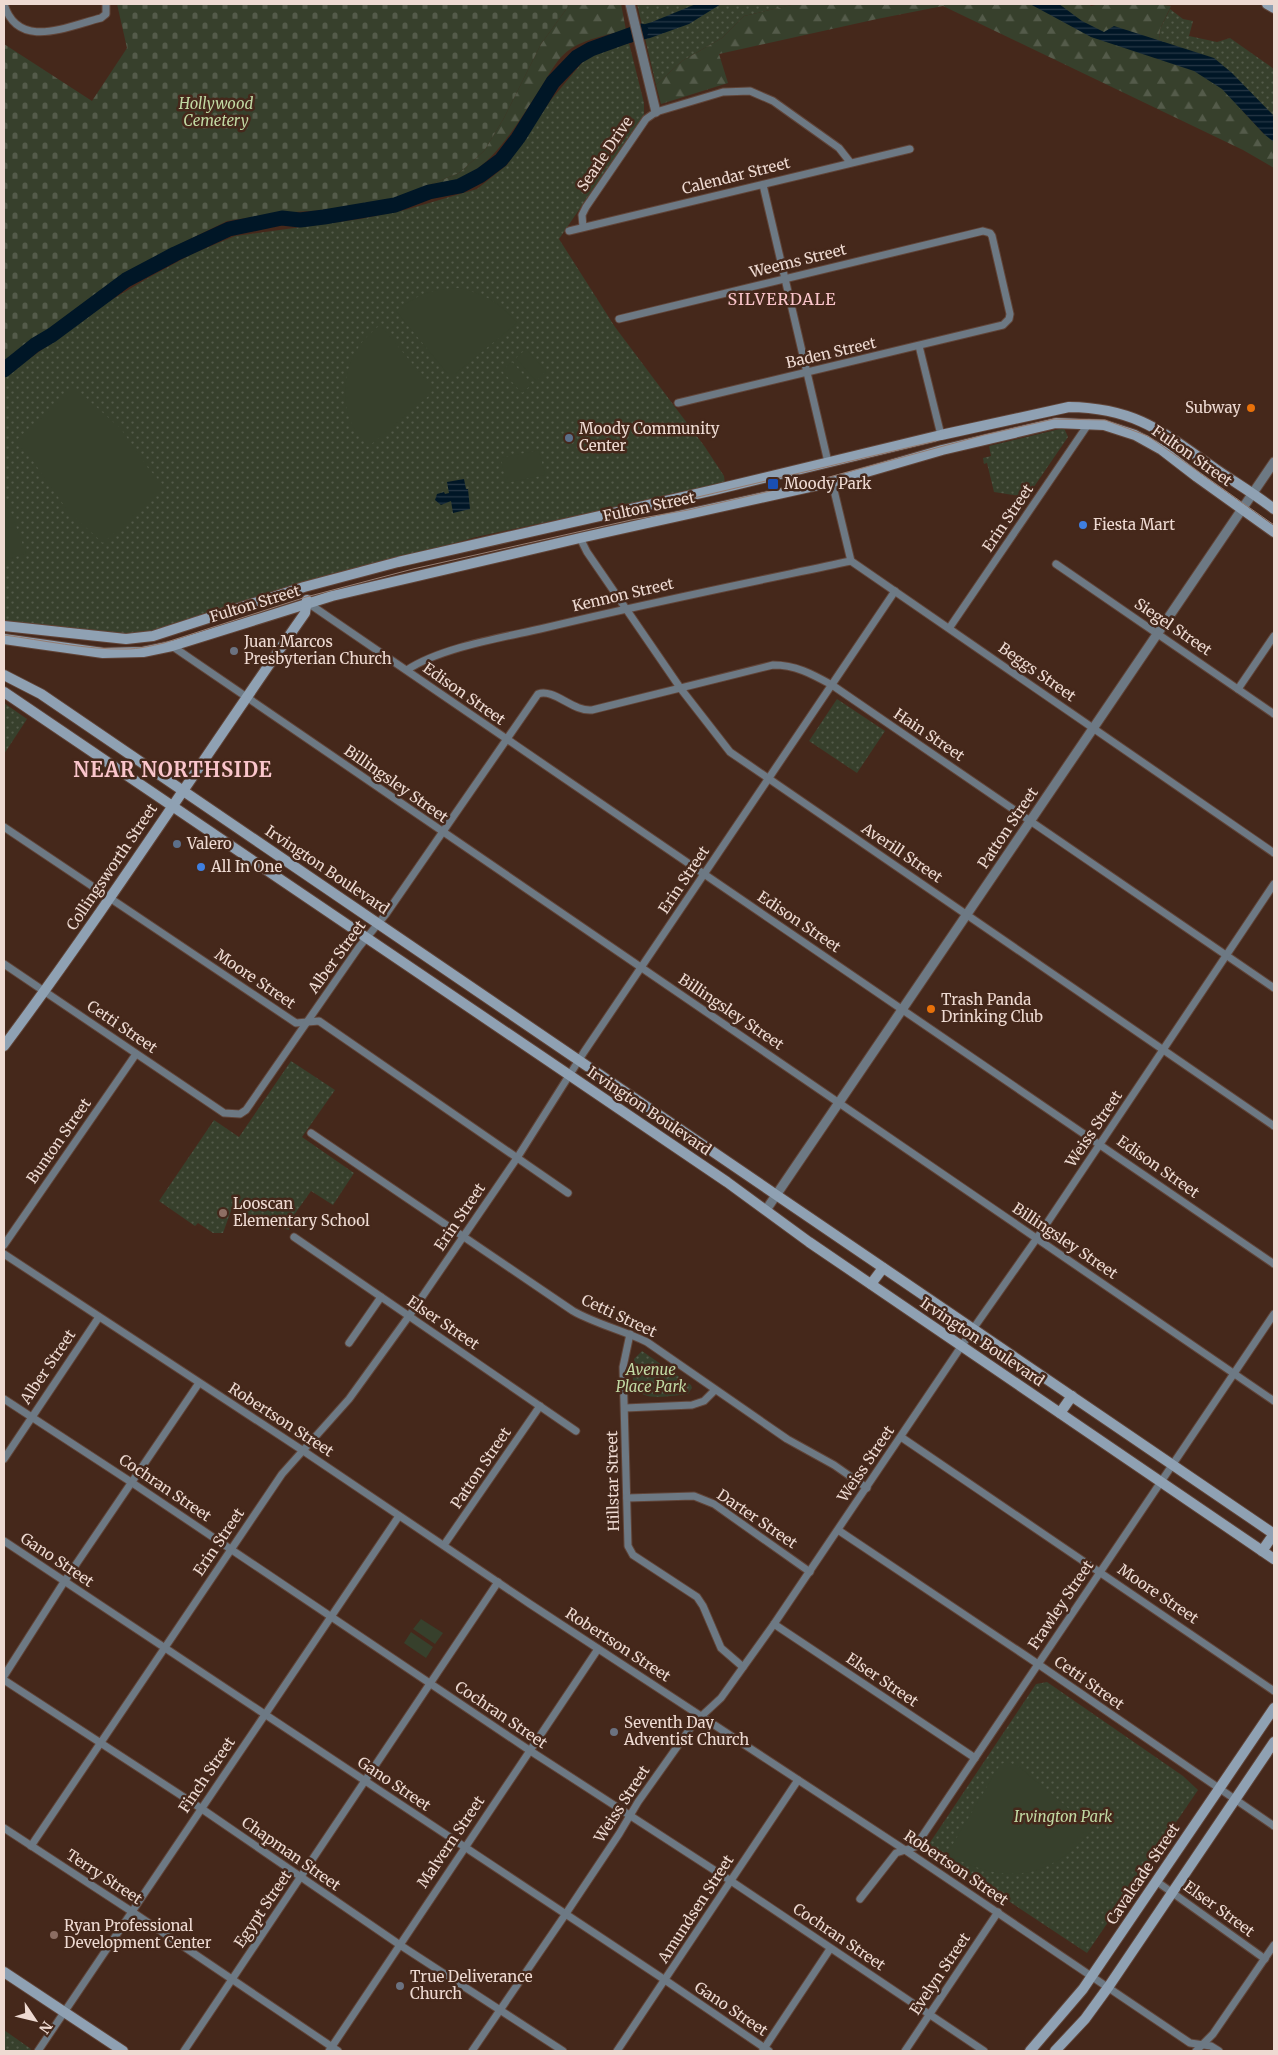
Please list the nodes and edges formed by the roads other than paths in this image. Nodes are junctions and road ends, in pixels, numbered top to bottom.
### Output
1 (4, 4) edge
2 (106, 4) edge
3 (630, 4) edge
4 (1267, 4) edge
5 (1274, 8) edge
6 (656, 112) junction
7 (910, 149) dead end
8 (850, 162) junction
9 (763, 184) junction
10 (583, 227) junction
11 (568, 231) dead end
12 (983, 231) joint
13 (784, 278) junction
14 (619, 319) dead end
15 (919, 346) junction
16 (806, 373) junction
17 (678, 404) dead end
18 (1089, 423) junction
19 (941, 435) junction
20 (828, 462) junction
21 (1274, 462) edge
22 (832, 482) junction
23 (1253, 493) junction
24 (1274, 508) edge
25 (1242, 509) junction
26 (1274, 532) edge
27 (580, 538) junction
28 (851, 561) junction
29 (1056, 564) dead end
30 (304, 587) junction
31 (895, 592) junction
32 (308, 603) junction
33 (625, 608) junction
34 (4, 626) edge
35 (950, 628) junction
36 (1158, 633) junction
37 (1274, 636) edge
38 (5, 639) edge
39 (172, 646) junction
40 (406, 670) junction
41 (4, 675) edge
42 (832, 685) junction
43 (1238, 688) junction
44 (681, 689) junction
45 (4, 692) edge
46 (246, 696) junction
47 (531, 702) joint
48 (1274, 714) edge
49 (81, 722) junction
50 (1094, 728) junction
51 (70, 736) junction
52 (505, 739) junction
53 (769, 779) junction
54 (182, 790) junction
55 (172, 805) junction
56 (1030, 821) junction
57 (4, 827) edge
58 (443, 833) junction
59 (263, 844) junction
60 (1274, 853) edge
61 (253, 860) junction
62 (704, 874) junction
63 (1274, 884) edge
64 (110, 898) junction
65 (967, 913) junction
66 (379, 923) junction
67 (367, 937) junction
68 (1227, 955) junction
69 (4, 964) edge
70 (641, 968) junction
71 (1274, 988) edge
72 (44, 991) junction
73 (480, 991) junction
74 (470, 1007) junction
75 (903, 1009) junction
76 (306, 1022) junction
77 (4, 1046) edge
78 (1164, 1049) junction
79 (136, 1054) junction
80 (580, 1060) junction
81 (570, 1076) junction
82 (839, 1102) junction
83 (224, 1114) joint
84 (1274, 1126) edge
85 (311, 1133) dead end
86 (1100, 1143) junction
87 (709, 1148) junction
88 (517, 1158) junction
89 (698, 1163) junction
90 (568, 1193) dead end
91 (777, 1194) junction
92 (766, 1210) junction
93 (294, 1238) dead end
94 (463, 1238) junction
95 (1037, 1238) junction
96 (4, 1245) edge
97 (4, 1254) edge
98 (1274, 1264) edge
99 (883, 1268) junction
100 (871, 1284) junction
101 (381, 1297) junction
102 (1274, 1314) edge
103 (409, 1316) junction
104 (98, 1317) junction
105 (973, 1330) junction
106 (630, 1334) junction
107 (349, 1343) dead end
108 (962, 1346) junction
109 (1234, 1373) junction
110 (199, 1383) junction
111 (715, 1390) junction
112 (1072, 1396) junction
113 (4, 1399) edge
114 (1274, 1401) edge
115 (540, 1406) junction
116 (625, 1408) junction
117 (1060, 1413) junction
118 (32, 1416) junction
119 (576, 1431) dead end
120 (901, 1437) junction
121 (302, 1450) junction
122 (4, 1459) edge
123 (1173, 1465) junction
124 (131, 1482) junction
125 (1161, 1482) junction
126 (866, 1488) junction
127 (627, 1498) junction
128 (399, 1516) junction
129 (838, 1530) junction
130 (1274, 1534) edge
131 (4, 1541) edge
132 (444, 1545) junction
133 (230, 1550) junction
134 (1262, 1551) junction
135 (1274, 1560) edge
136 (810, 1572) junction
137 (1100, 1572) junction
138 (64, 1582) junction
139 (498, 1582) junction
140 (330, 1617) junction
141 (774, 1624) junction
142 (164, 1648) junction
143 (598, 1649) junction
144 (1038, 1664) junction
145 (743, 1667) junction
146 (4, 1678) edge
147 (429, 1683) junction
148 (1274, 1691) edge
149 (1274, 1708) edge
150 (265, 1714) junction
151 (702, 1716) junction
152 (102, 1742) junction
153 (1274, 1742) edge
154 (529, 1750) junction
155 (975, 1758) junction
156 (798, 1780) junction
157 (363, 1781) junction
158 (1220, 1788) junction
159 (1236, 1800) junction
160 (202, 1808) junction
161 (630, 1816) junction
162 (1274, 1826) edge
163 (4, 1828) edge
164 (31, 1846) junction
165 (464, 1848) junction
166 (905, 1850) junction
167 (301, 1878) junction
168 (731, 1880) junction
169 (1156, 1881) junction
170 (1173, 1893) junction
171 (860, 1900) dead end
172 (131, 1911) junction
173 (998, 1912) junction
174 (565, 1915) junction
175 (400, 1945) junction
176 (1274, 1945) edge
177 (830, 1949) junction
178 (1265, 1958) junction
179 (4, 1972) edge
180 (1093, 1976) junction
181 (232, 1980) junction
182 (665, 1980) junction
183 (1109, 1986) junction
184 (500, 2010) junction
185 (64, 2012) junction
186 (929, 2015) junction
187 (1199, 2048) edge
188 (333, 2050) edge
189 (765, 2050) edge
190 (38, 2051) edge
191 (123, 2051) edge
192 (184, 2051) edge
193 (472, 2051) edge
194 (563, 2051) edge
195 (617, 2051) edge
196 (905, 2051) edge
197 (984, 2051) edge
198 (1030, 2051) edge
199 (1055, 2051) edge
200 (1219, 2051) edge

1 - 2 street
3 - 6 street
4 - 5 main road
6 - 8 street, Searle Drive
6 - 10 street, Searle Drive
7 - 8 street, Calendar Street
8 - 9 street, Calendar Street
9 - 10 street, Calendar Street
9 - 13 street
10 - 11 street, Calendar Street
12 - 13 street, Weems Street
12 - 15 street, Baden Street
13 - 14 street, Weems Street
13 - 16 street
15 - 16 street, Baden Street
15 - 19 street
16 - 17 street, Baden Street
16 - 20 street
18 - 22 main road, Fulton Street
18 - 25 main road, Fulton Street
18 - 35 street, Erin Street
19 - 20 main road, Fulton Street
19 - 23 main road, Fulton Street
20 - 30 main road, Fulton Street
21 - 23 street, Patton Street
22 - 27 main road, Fulton Street
22 - 28 street
23 - 24 main road, Fulton Street
23 - 25 street, Patton Street
25 - 26 main road, Fulton Street
25 - 36 street, Patton Street
27 - 32 main road, Fulton Street
27 - 33 street, Averill Street
28 - 31 street, Beggs Street
28 - 33 street, Kennon Street
29 - 36 street, Siegel Street
30 - 32 main road
30 - 34 main road, Fulton Street
31 - 35 street, Beggs Street
31 - 42 street, Erin Street
32 - 39 main road, Fulton Street
32 - 40 street, Edison Street
32 - 46 main road, Collingsworth Street
33 - 40 street, Kennon Street
33 - 44 street, Averill Street
35 - 50 street, Beggs Street
36 - 43 street, Siegel Street
36 - 50 street, Patton Street
37 - 43 street
38 - 39 main road, Fulton Street
39 - 46 street, Billingsley Street
40 - 52 street, Edison Street
41 - 49 main road, Irvington Boulevard
42 - 44 street, Hain Street
42 - 53 street, Erin Street
42 - 56 street, Hain Street
43 - 48 street, Siegel Street
44 - 47 street, Hain Street
44 - 53 street, Averill Street
45 - 51 main road, Irvington Boulevard
46 - 54 main road, Collingsworth Street
46 - 58 street, Billingsley Street
47 - 52 street, Alber Street
49 - 51 main road
49 - 54 main road, Irvington Boulevard
50 - 56 street, Patton Street
50 - 60 street, Beggs Street
51 - 55 main road, Irvington Boulevard
52 - 58 street, Alber Street
52 - 62 street, Edison Street
53 - 62 street, Erin Street
53 - 65 street, Averill Street
54 - 55 main road, Collingsworth Street
54 - 59 main road, Irvington Boulevard
55 - 61 main road, Irvington Boulevard
55 - 64 main road, Collingsworth Street
56 - 65 street, Patton Street
56 - 68 street, Hain Street
57 - 64 street, Moore Street
58 - 66 street, Alber Street
58 - 70 street, Billingsley Street
59 - 61 main road
59 - 66 main road, Irvington Boulevard
61 - 67 main road, Irvington Boulevard
62 - 70 street, Erin Street
62 - 75 street, Edison Street
63 - 68 street, Weiss Street
64 - 72 main road, Collingsworth Street
64 - 76 street, Moore Street
65 - 75 street, Patton Street
65 - 78 street, Averill Street
66 - 67 street, Alber Street
66 - 73 main road, Irvington Boulevard
67 - 74 main road, Irvington Boulevard
67 - 76 street, Alber Street
68 - 71 street, Hain Street
68 - 78 street, Weiss Street
69 - 72 street, Cetti Street
70 - 80 street, Erin Street
70 - 82 street, Billingsley Street
72 - 77 main road, Collingsworth Street
72 - 79 street, Cetti Street
73 - 74 main road
73 - 80 main road, Irvington Boulevard
74 - 81 main road, Irvington Boulevard
75 - 82 street, Patton Street
75 - 86 street, Edison Street
76 - 83 street, Alber Street
76 - 88 street, Moore Street
78 - 84 street, Averill Street
78 - 86 street, Weiss Street
79 - 83 street, Cetti Street
79 - 96 street, Bunton Street
80 - 81 street, Erin Street
80 - 87 main road, Irvington Boulevard
81 - 88 street, Erin Street
81 - 89 main road, Irvington Boulevard
82 - 91 street, Patton Street
82 - 95 street, Billingsley Street
85 - 94 street, Cetti Street
86 - 95 street, Weiss Street
86 - 98 street, Edison Street
87 - 89 main road
87 - 91 main road, Irvington Boulevard
88 - 90 street, Moore Street
88 - 94 street, Erin Street
89 - 92 main road, Irvington Boulevard
91 - 92 street, Patton Street
91 - 99 main road, Irvington Boulevard
92 - 100 main road, Irvington Boulevard
93 - 101 street, Elser Street
94 - 103 street, Erin Street
94 - 106 street, Cetti Street
95 - 105 street, Weiss Street
95 - 109 street, Billingsley Street
97 - 104 street, Robertson Street
99 - 100 main road
99 - 105 main road, Irvington Boulevard
100 - 108 main road, Irvington Boulevard
101 - 103 street, Elser Street
101 - 107 street
102 - 109 street, Frawley Street
103 - 115 street, Elser Street
103 - 121 street, Erin Street
104 - 110 street, Robertson Street
104 - 118 street, Alber Street
105 - 108 street, Weiss Street
105 - 112 main road, Irvington Boulevard
106 - 111 street, Cetti Street
106 - 116 street, Hillstar Street
108 - 117 main road, Irvington Boulevard
108 - 120 street, Weiss Street
109 - 114 street, Billingsley Street
109 - 123 street, Frawley Street
110 - 121 street, Robertson Street
110 - 124 street
111 - 116 street
111 - 126 street, Cetti Street
112 - 117 main road
112 - 123 main road, Irvington Boulevard
113 - 118 street, Cochran Street
115 - 119 street, Elser Street
115 - 132 street, Patton Street
116 - 127 street, Hillstar Street
117 - 125 main road, Irvington Boulevard
118 - 122 street, Alber Street
118 - 124 street, Cochran Street
120 - 126 street, Weiss Street
120 - 137 street, Moore Street
121 - 128 street, Robertson Street
121 - 133 street, Erin Street
123 - 125 street, Frawley Street
123 - 130 main road, Irvington Boulevard
124 - 133 street, Cochran Street
124 - 138 street
125 - 134 main road, Irvington Boulevard
125 - 137 street, Frawley Street
126 - 129 street, Weiss Street
127 - 136 street, Darter Street
127 - 145 street, Hillstar Street
128 - 132 street, Robertson Street
128 - 140 street, Finch Street
129 - 136 street, Weiss Street
129 - 144 street, Cetti Street
130 - 134 main road
131 - 138 street, Gano Street
132 - 139 street, Robertson Street
133 - 140 street, Cochran Street
133 - 142 street, Erin Street
134 - 135 main road, Irvington Boulevard
136 - 141 street, Weiss Street
137 - 144 street, Frawley Street
137 - 148 street, Moore Street
138 - 142 street, Gano Street
138 - 146 street
139 - 143 street, Robertson Street
139 - 147 street, Egypt Street
140 - 147 street, Cochran Street
140 - 150 street, Finch Street
141 - 145 street, Weiss Street
141 - 155 street, Elser Street
142 - 150 street, Gano Street
142 - 152 street, Erin Street
143 - 151 street, Robertson Street
143 - 154 street, Malvern Street
144 - 155 street, Frawley Street
144 - 158 street, Cetti Street
145 - 151 street, Weiss Street
146 - 152 street, Chapman Street
147 - 154 street, Cochran Street
147 - 157 street, Egypt Street
149 - 158 main road, Cavalcade Street
150 - 157 street, Gano Street
150 - 160 street, Finch Street
151 - 156 street, Robertson Street
151 - 161 street, Weiss Street
152 - 160 street, Chapman Street
152 - 164 street, Erin Street
153 - 159 main road
154 - 161 street, Cochran Street
154 - 165 street, Malvern Street
155 - 166 street, Frawley Street
156 - 166 street, Robertson Street
156 - 168 street, Amundsen Street
157 - 165 street, Gano Street
157 - 167 street, Egypt Street
158 - 159 street, Cetti Street
158 - 169 main road, Cavalcade Street
159 - 162 street, Cetti Street
159 - 170 main road
160 - 167 street, Chapman Street
160 - 172 street, Finch Street
161 - 168 street, Cochran Street
161 - 174 street, Weiss Street
163 - 164 street, Terry Street
164 - 172 street, Terry Street
165 - 174 street, Gano Street
165 - 175 street, Malvern Street
166 - 171 street, Frawley Street
166 - 173 street, Robertson Street
167 - 175 street, Chapman Street
167 - 181 street, Egypt Street
168 - 177 street, Cochran Street
168 - 182 street, Amundsen Street
169 - 170 street, Elser Street
169 - 180 main road, Cavalcade Street
170 - 178 street, Elser Street
170 - 183 main road
172 - 181 street, Terry Street
172 - 185 street, Finch Street
173 - 180 street, Robertson Street
173 - 186 street, Evelyn Street
174 - 182 street, Gano Street
174 - 184 street, Weiss Street
175 - 184 street, Chapman Street
175 - 188 street, Malvern Street
176 - 178 street
177 - 186 street, Cochran Street
177 - 189 street
178 - 187 street
179 - 185 main road
180 - 183 street, Robertson Street
180 - 198 main road, Cavalcade Street
181 - 188 street, Terry Street
181 - 192 street, Egypt Street
182 - 189 street, Gano Street
182 - 195 street, Amundsen Street
183 - 187 street, Robertson Street
183 - 199 main road
184 - 193 street, Weiss Street
184 - 194 street, Chapman Street
185 - 190 street, Finch Street
185 - 191 main road
186 - 196 street, Evelyn Street
186 - 197 street, Cochran Street
187 - 200 street, Robertson Street

